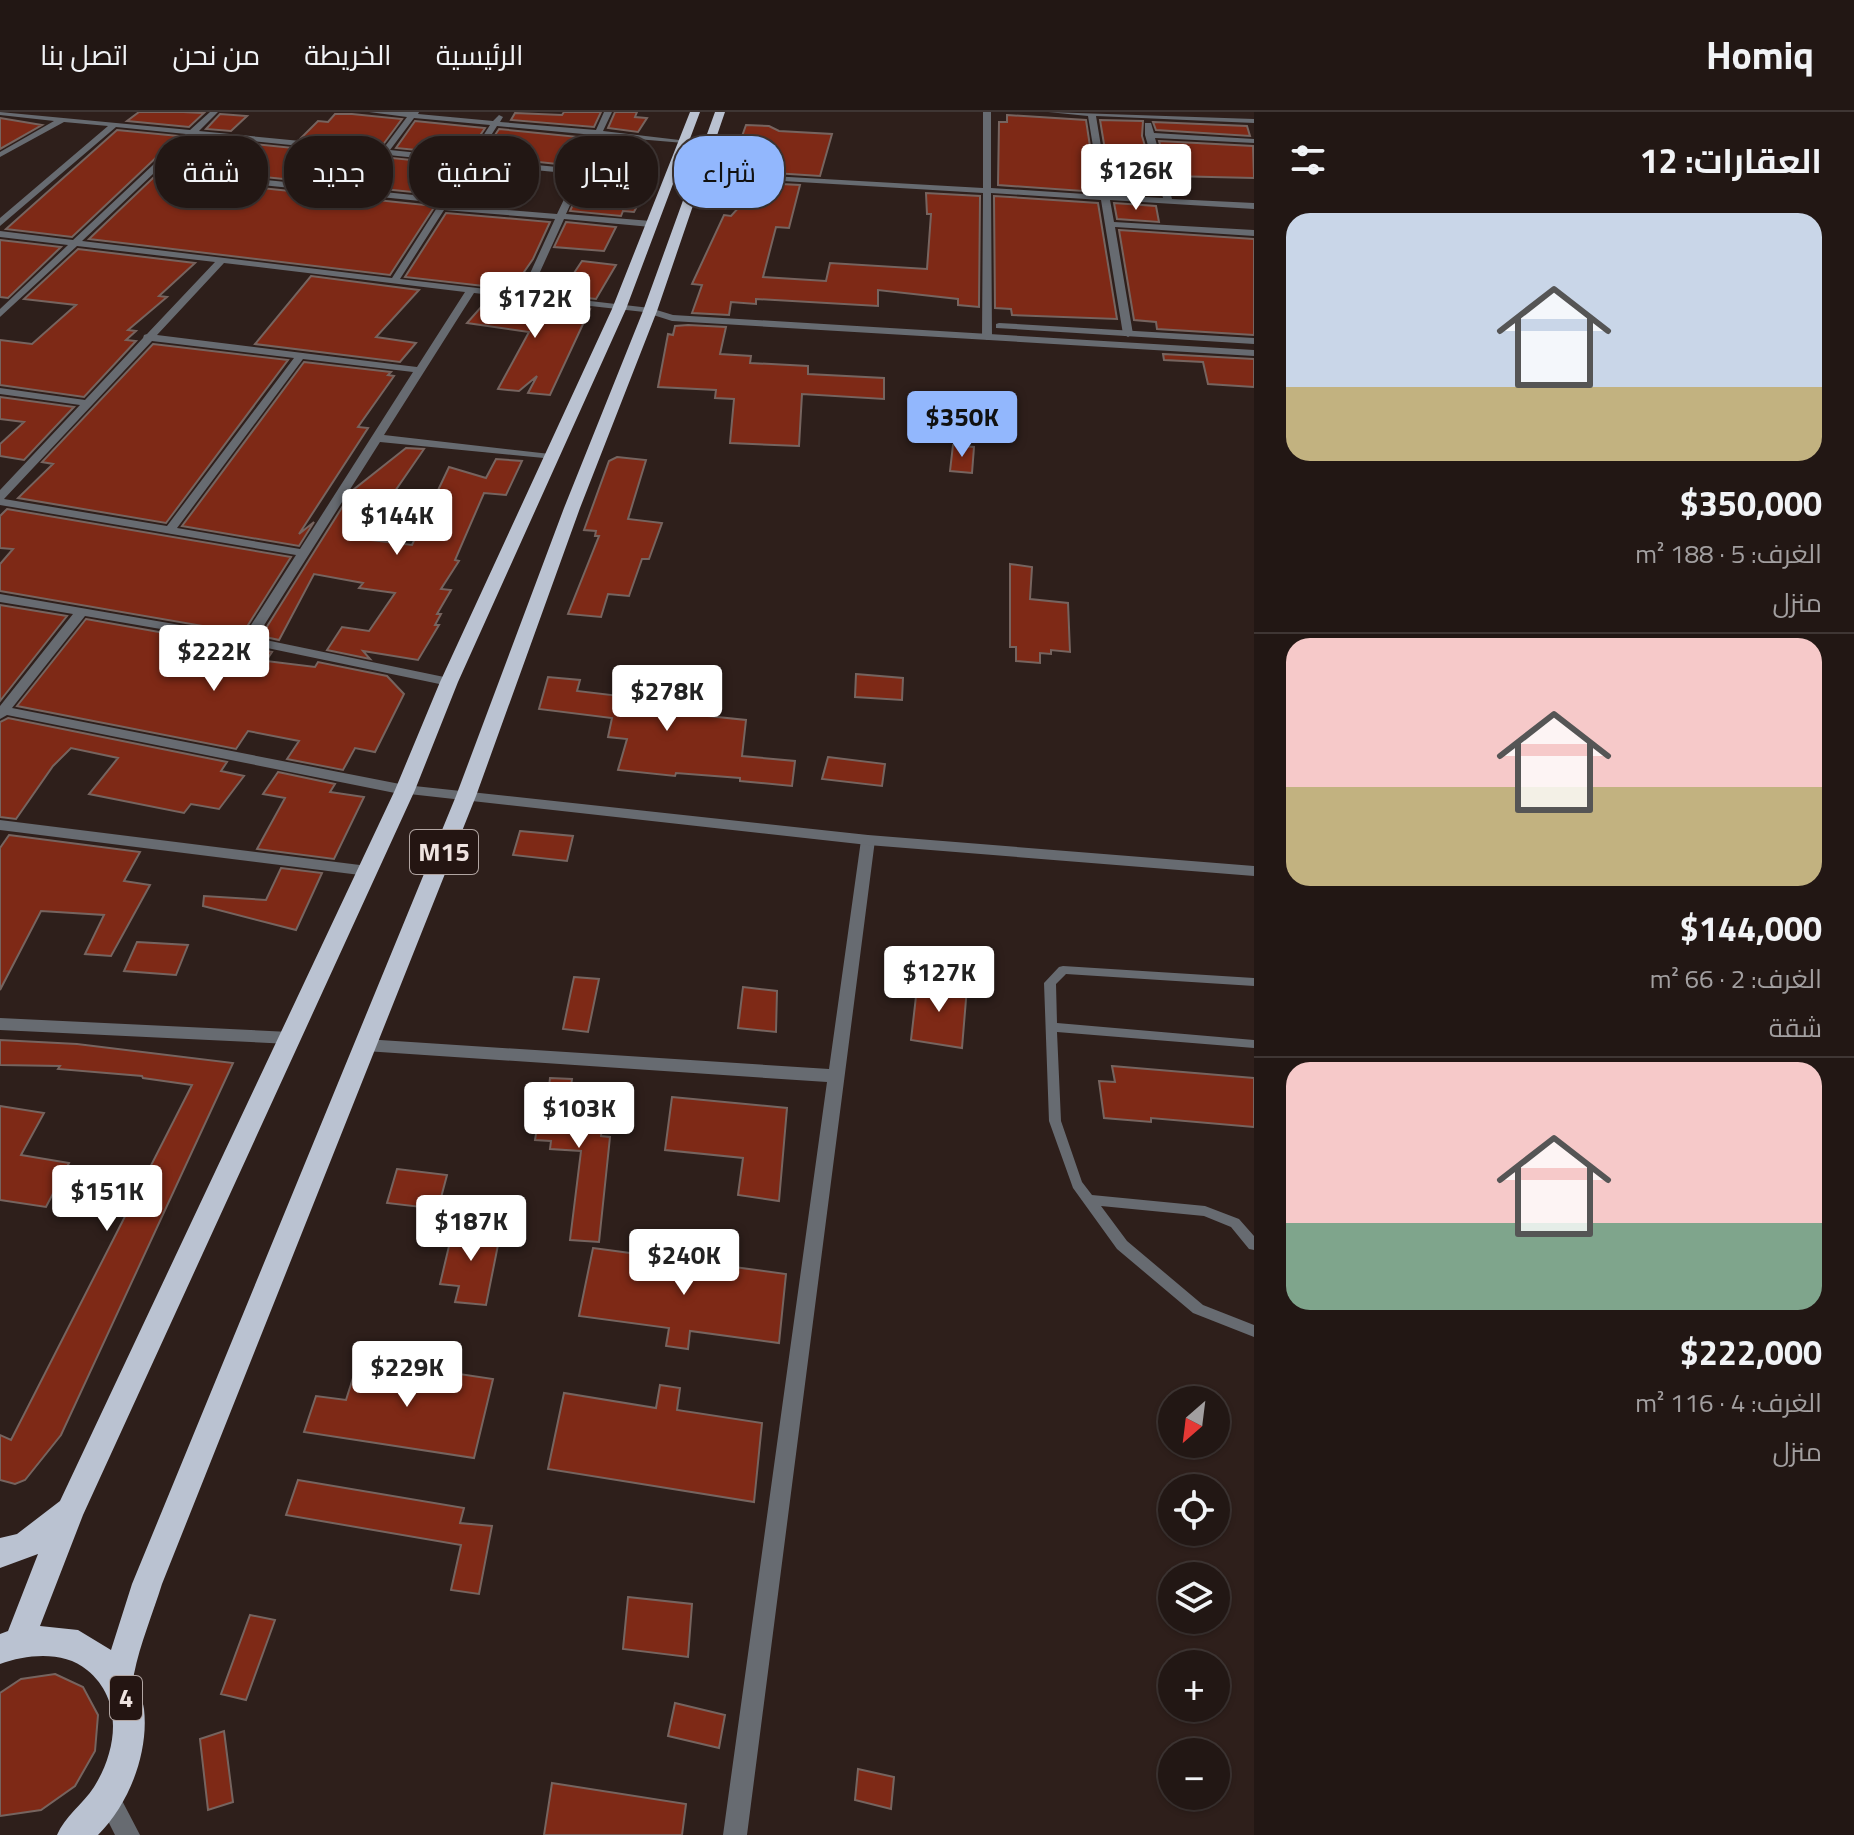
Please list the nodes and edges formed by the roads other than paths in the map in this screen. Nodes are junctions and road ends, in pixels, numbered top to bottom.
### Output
1 (214, 112) edge
2 (373, 112) edge
3 (502, 112) edge
4 (608, 112) edge
5 (695, 112) edge
6 (720, 112) edge
7 (987, 112) edge
8 (1052, 112) edge
9 (0, 113) edge
10 (1091, 113) edge
11 (414, 114) edge
12 (1146, 114) edge
13 (63, 119) junction
14 (1254, 121) edge
15 (495, 122) junction
16 (114, 125) junction
17 (192, 133) junction
18 (599, 133) junction
19 (1149, 135) junction
20 (486, 136) edge
21 (598, 136) edge
22 (686, 136) edge
23 (711, 136) edge
24 (674, 140) edge
25 (1254, 141) edge
26 (284, 142) edge
27 (393, 142) edge
28 (0, 155) edge
29 (674, 166) edge
30 (151, 171) junction
31 (784, 179) edge
32 (988, 190) junction
33 (1104, 197) junction
34 (409, 200) edge
35 (1168, 201) junction
36 (1254, 206) edge
37 (441, 208) edge
38 (480, 208) edge
39 (564, 208) edge
40 (686, 208) edge
41 (560, 217) junction
42 (0, 223) edge
43 (651, 224) junction
44 (1109, 224) junction
45 (1254, 233) edge
46 (0, 234) edge
47 (76, 242) junction
48 (222, 260) junction
49 (394, 281) junction
50 (471, 290) junction
51 (524, 297) junction
52 (619, 309) junction
53 (650, 311) junction
54 (0, 314) edge
55 (987, 331) junction
56 (1128, 334) junction
57 (147, 337) junction
58 (1254, 341) edge
59 (1254, 353) edge
60 (300, 356) junction
61 (420, 370) junction
62 (0, 391) edge
63 (86, 403) junction
64 (377, 438) junction
65 (550, 457) junction
66 (0, 500) edge
67 (170, 530) junction
68 (304, 553) junction
69 (0, 598) edge
70 (81, 613) junction
71 (248, 640) junction
72 (449, 682) junction
73 (1, 712) edge
74 (405, 790) junction
75 (466, 796) junction
76 (0, 825) edge
77 (868, 840) junction
78 (368, 871) junction
79 (1254, 871) edge
80 (1254, 982) edge
81 (0, 1024) edge
82 (1052, 1027) junction
83 (290, 1038) junction
84 (1254, 1044) edge
85 (365, 1045) junction
86 (836, 1076) junction
87 (1088, 1200) junction
88 (1254, 1245) edge
89 (1254, 1331) edge
90 (70, 1511) junction
91 (0, 1553) edge
92 (147, 1584) joint
93 (10, 1645) edge
94 (118, 1676) junction
95 (108, 1797) junction
96 (82, 1832) edge
97 (128, 1835) edge
98 (735, 1835) edge

1 - 17 street
2 - 11 street
3 - 15 street
4 - 18 street
5 - 22 highway, M15
6 - 23 highway, M15
7 - 32 street
8 - 10 street
9 - 13 street
10 - 12 street
10 - 33 street
11 - 15 street
11 - 27 street
12 - 14 street
12 - 19 street
13 - 16 street
13 - 28 street
15 - 18 street
15 - 20 street
16 - 17 street
16 - 42 street
17 - 26 street
17 - 30 street
18 - 21 street
18 - 24 street
19 - 25 street
19 - 35 street
29 - 43 highway, M15
30 - 34 street
30 - 47 street
31 - 32 street
32 - 33 street
32 - 55 street
33 - 35 street
33 - 44 street
35 - 36 street
37 - 49 street
38 - 41 street
39 - 41 street
40 - 53 highway, M15
41 - 43 street
41 - 51 street
43 - 52 highway, M15
44 - 45 street
44 - 56 street
46 - 47 street
47 - 48 street
47 - 54 street
48 - 49 street
48 - 57 street
49 - 50 street
50 - 51 street
50 - 61 street
51 - 52 street
52 - 53 street
52 - 65 highway, M15
53 - 55 street
53 - 75 highway, M15
55 - 56 street
55 - 59 street
56 - 58 street
57 - 60 street
57 - 63 street
60 - 61 street
60 - 67 street
61 - 64 street
62 - 63 street
63 - 66 street
64 - 65 street
64 - 68 street
65 - 72 highway, M15
66 - 67 street
67 - 68 street
68 - 71 street
69 - 70 street
70 - 71 street
70 - 73 street
71 - 72 street
72 - 74 highway, M15
73 - 74 street
74 - 75 street
74 - 78 highway, M15
75 - 77 street
75 - 85 highway, M15
76 - 78 street
77 - 79 street
77 - 86 street
78 - 83 highway, M15
80 - 82 lane
81 - 83 street
82 - 84 lane
82 - 87 lane
83 - 90 highway, M15
85 - 86 street
85 - 92 highway, M15
86 - 98 street
87 - 88 lane
87 - 89 lane
90 - 91 highway
90 - 93 highway, 4
92 - 94 highway, 4
93 - 94 highway, 4
94 - 95 highway, 4
95 - 96 highway, 4
95 - 97 street

